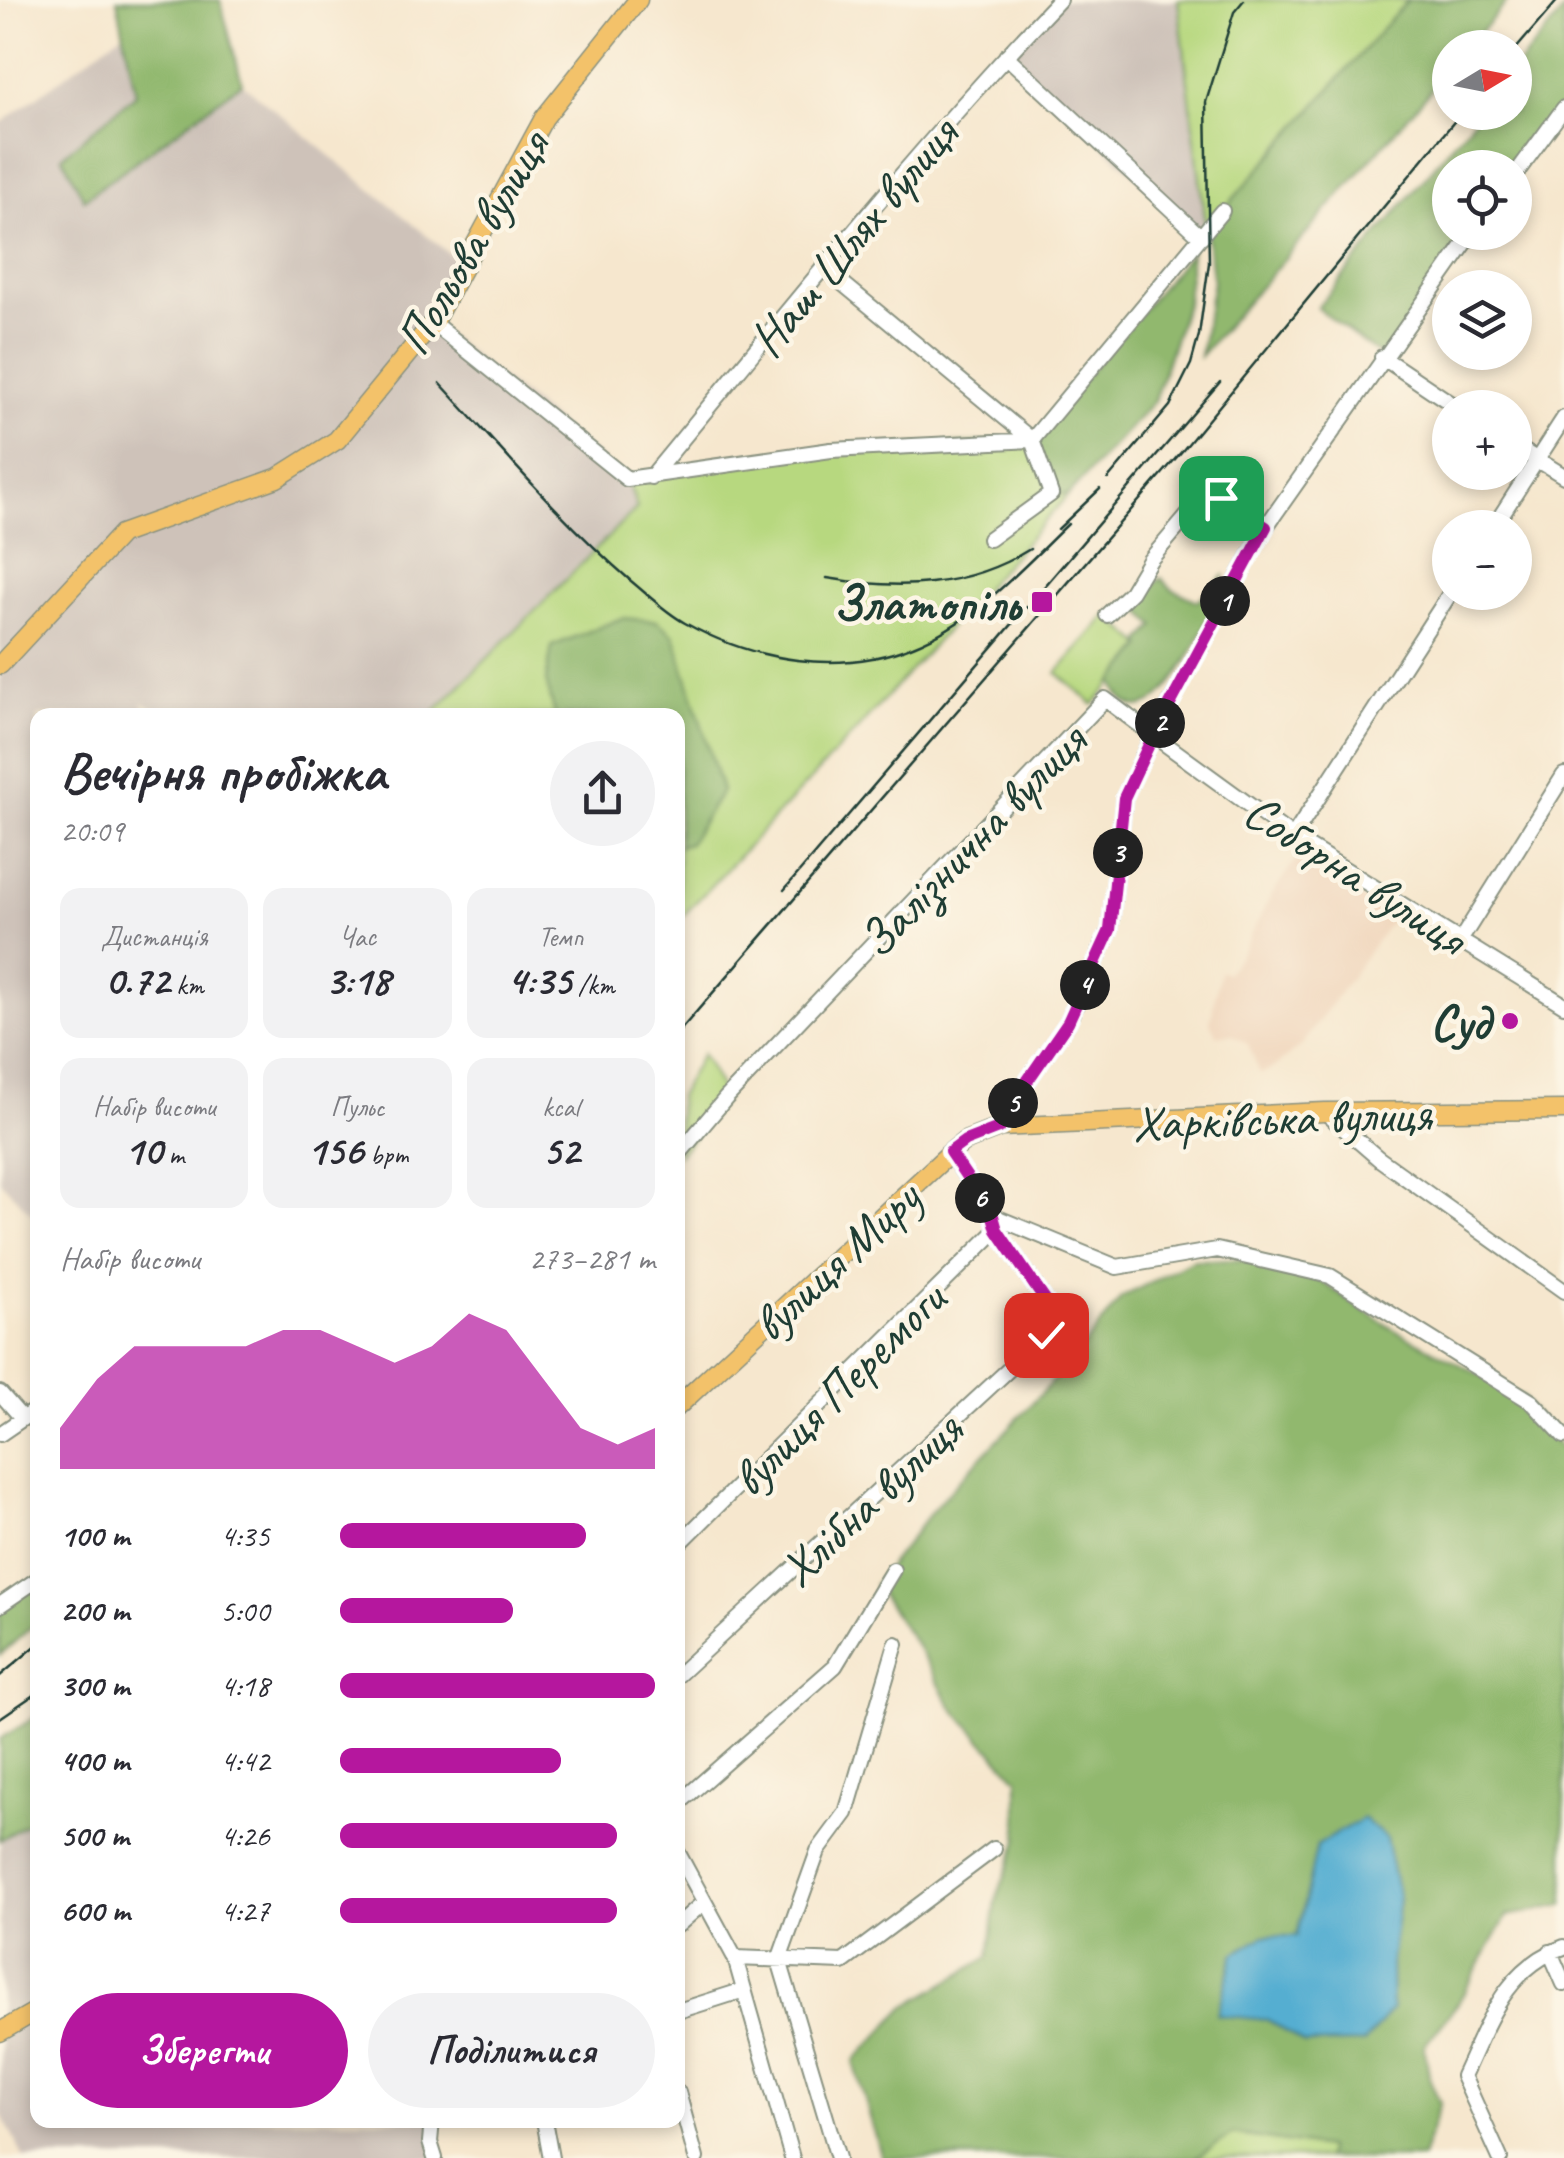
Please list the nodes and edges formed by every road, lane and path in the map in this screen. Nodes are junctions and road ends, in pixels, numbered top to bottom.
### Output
1 (638, 0) edge
2 (1060, 0) edge
3 (1006, 56) junction
4 (1564, 108) edge
5 (1532, 152) edge
6 (1222, 211) dead end
7 (1202, 237) junction
8 (1460, 250) edge
9 (824, 268) junction
10 (433, 323) junction
11 (1382, 357) junction
12 (1432, 391) edge
13 (1564, 418) edge
14 (1032, 440) junction
15 (1532, 457) edge
16 (1537, 460) junction
17 (1564, 476) edge
18 (650, 478) junction
19 (1505, 510) edge
20 (1266, 527) junction
21 (989, 539) dead end
22 (1439, 610) edge
23 (1107, 615) dead end
24 (0, 665) edge
25 (1153, 736) junction
26 (1564, 775) edge
27 (1293, 837) junction
28 (1460, 941) junction
29 (1564, 1005) edge
30 (1564, 1110) edge
31 (1325, 1112) junction
32 (1001, 1127) junction
33 (685, 1146) edge
34 (950, 1152) junction
35 (995, 1223) junction
36 (1564, 1290) edge
37 (0, 1393) edge
38 (685, 1399) edge
39 (30, 1413) edge
40 (22, 1418) junction
41 (0, 1434) edge
42 (1564, 1436) edge
43 (685, 1538) edge
44 (893, 1570) dead end
45 (30, 1584) edge
46 (0, 1605) edge
47 (896, 1644) dead end
48 (685, 1669) edge
49 (685, 1798) edge
50 (994, 1849) dead end
51 (685, 1867) edge
52 (704, 1902) junction
53 (685, 1919) edge
54 (1557, 1950) edge
55 (734, 1958) junction
56 (779, 1960) junction
57 (1564, 1984) edge
58 (742, 1991) junction
59 (685, 2009) edge
60 (30, 2015) edge
61 (0, 2032) edge
62 (685, 2118) edge
63 (431, 2128) edge
64 (545, 2128) edge
65 (435, 2158) edge
66 (551, 2158) edge
67 (696, 2158) edge
68 (792, 2158) edge
69 (838, 2158) edge
70 (1500, 2158) edge

1 - 10 main road, Польова вулиця
2 - 3 street, Наш Шлях вулиця
3 - 7 street
3 - 9 street, Наш Шлях вулиця
4 - 5 street
6 - 7 street
7 - 14 street
8 - 11 street, Залізнична вулиця
9 - 14 street
9 - 18 street, Наш Шлях вулиця
10 - 18 street
10 - 24 main road, Польова вулиця
11 - 12 street
11 - 20 street, Залізнична вулиця
13 - 16 street
14 - 18 street
14 - 21 street
15 - 16 street
16 - 17 street
16 - 19 street
20 - 23 street
20 - 25 street, Залізнична вулиця
22 - 27 street
25 - 27 street, Соборна вулиця
25 - 32 street
25 - 33 street, Залізнична вулиця
26 - 28 street
27 - 28 street, Соборна вулиця
28 - 29 street, Соборна вулиця
30 - 31 main road, Харківська вулиця
31 - 32 main road, Харківська вулиця
31 - 36 street
32 - 34 main road, вулиця Миру
34 - 35 street
34 - 38 main road, вулиця Миру
35 - 42 street
35 - 43 street, вулиця Перемоги
35 - 48 street, Хлібна вулиця
37 - 40 street
39 - 40 street
40 - 41 street
44 - 49 street
45 - 46 street
47 - 56 street
50 - 56 street
51 - 52 street
52 - 53 street
52 - 55 street
54 - 57 street
54 - 70 street
55 - 56 street
55 - 58 street
56 - 69 street
58 - 59 street
58 - 68 street
60 - 61 main road
62 - 67 street
63 - 65 street
64 - 66 street

